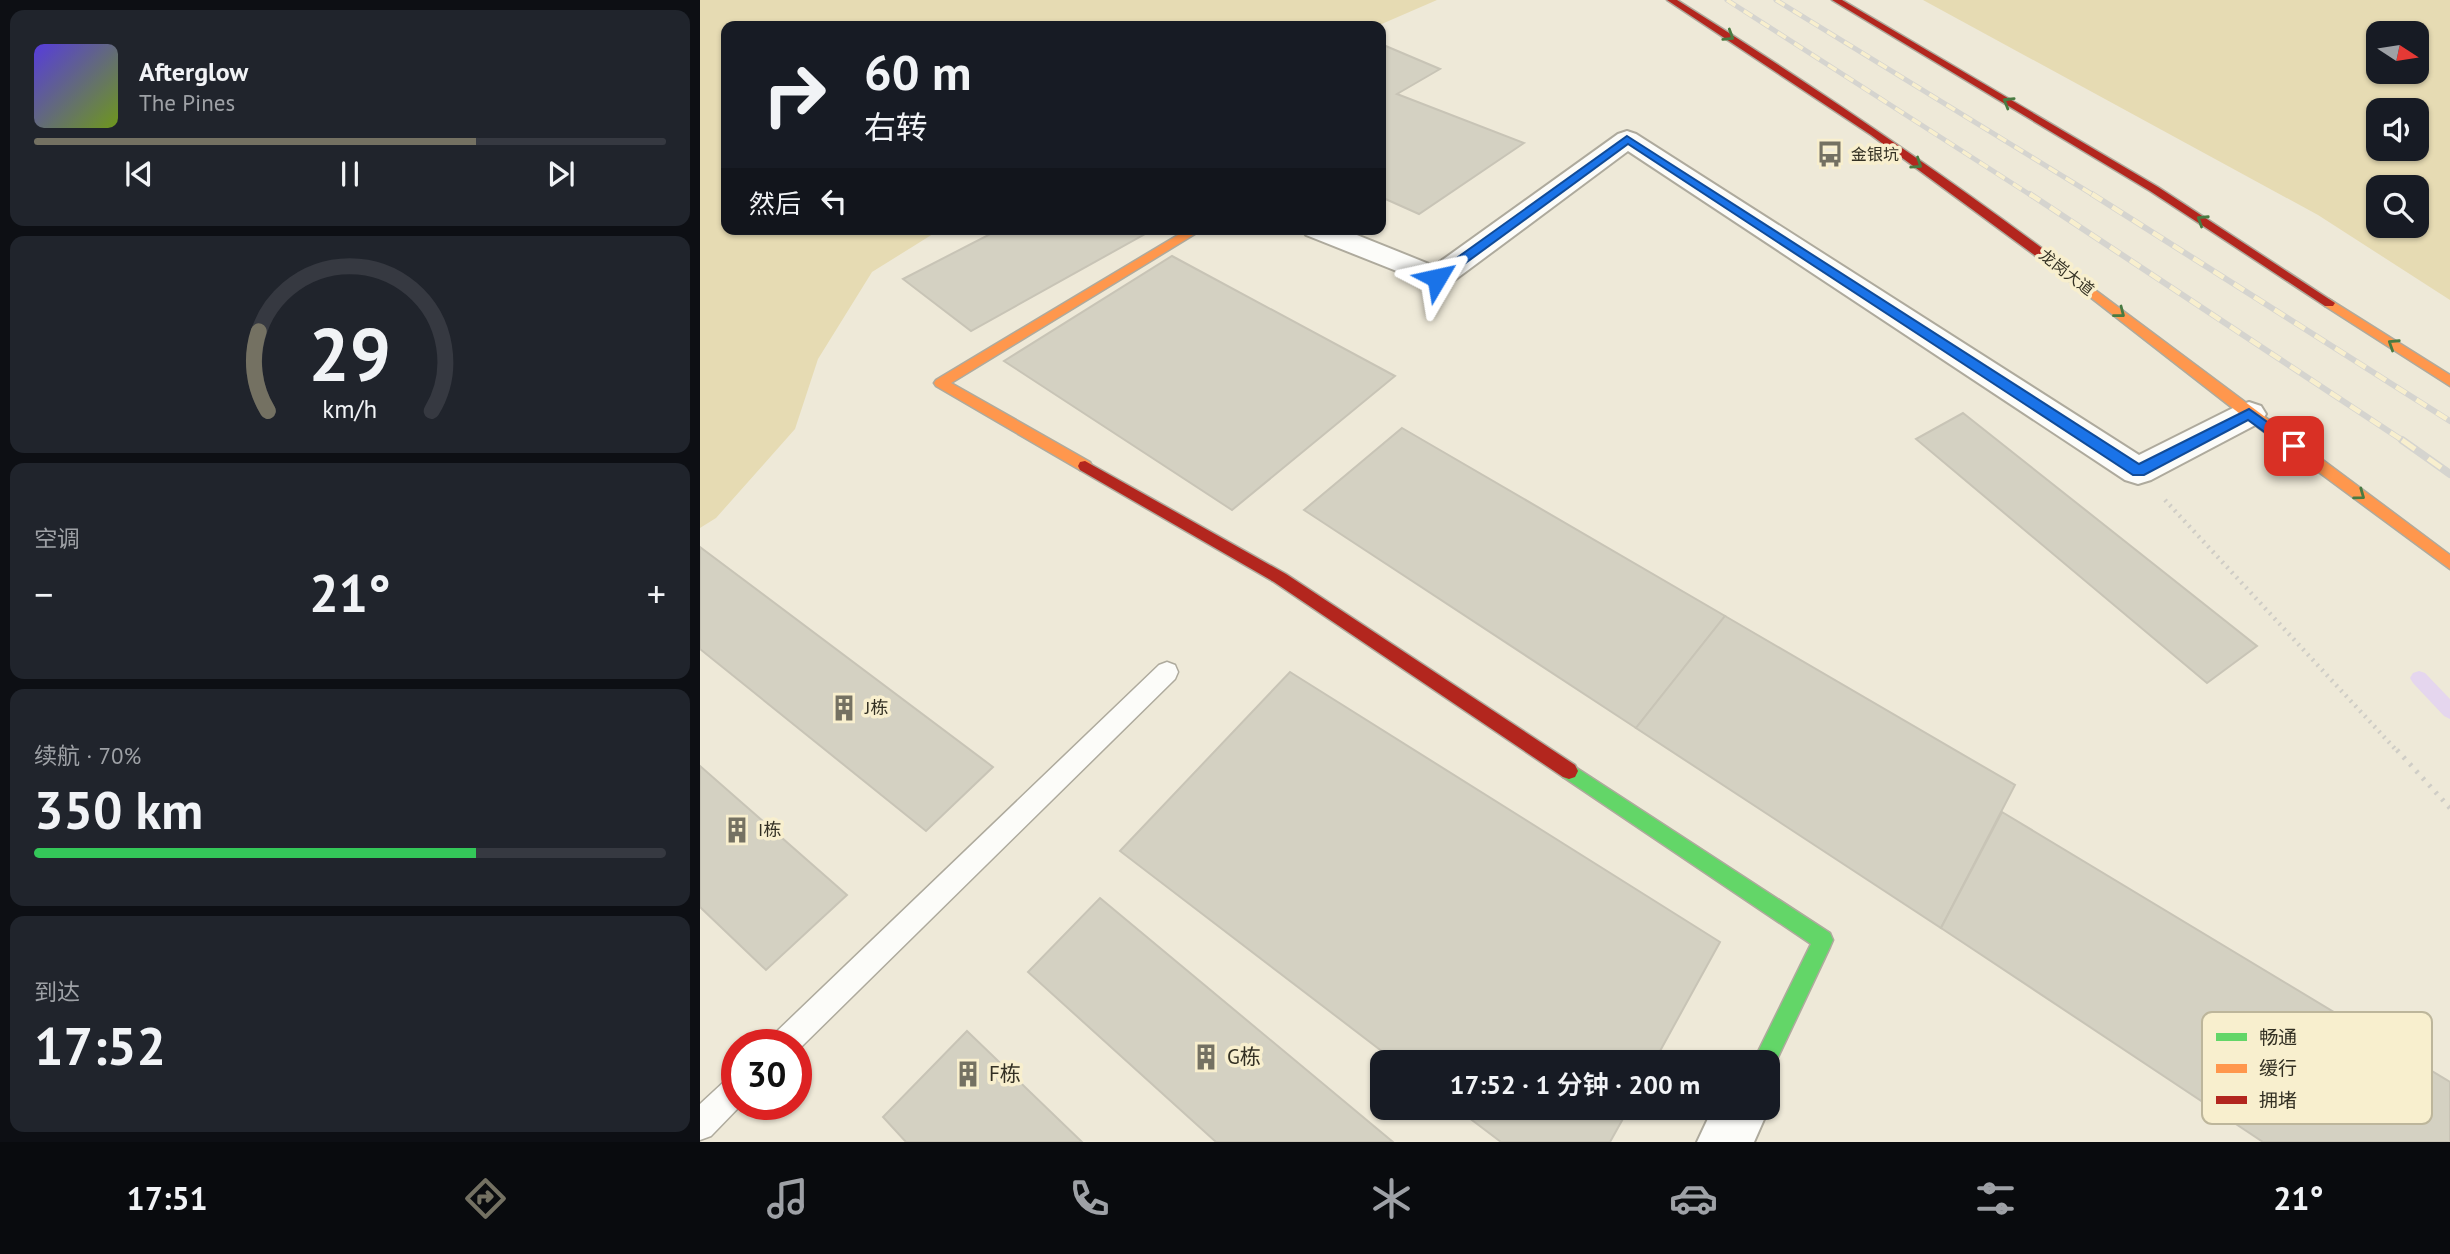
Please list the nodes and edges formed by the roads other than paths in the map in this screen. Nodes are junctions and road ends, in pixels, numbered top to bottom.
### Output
1 (1671, 0) edge
2 (1836, 0) edge
3 (1187, 235) edge
4 (1331, 235) edge
5 (2450, 381) edge
6 (2249, 414) junction
7 (2406, 529) junction
8 (2450, 562) edge
9 (2450, 573) edge
10 (1167, 672) dead end
11 (799, 1029) edge
12 (1770, 1050) edge
13 (721, 1105) edge
14 (1736, 1120) edge
15 (700, 1125) edge
16 (1725, 1142) edge

1 -> 6 main road, 龙岗大道
5 -> 2 main road
3 - 12 main road
4 - 6 street
6 -> 7 main road, 龙岗大道
7 - 8 main road, 龙岗大道
7 - 9 main road
10 - 11 lane
13 - 15 lane
14 - 16 street

